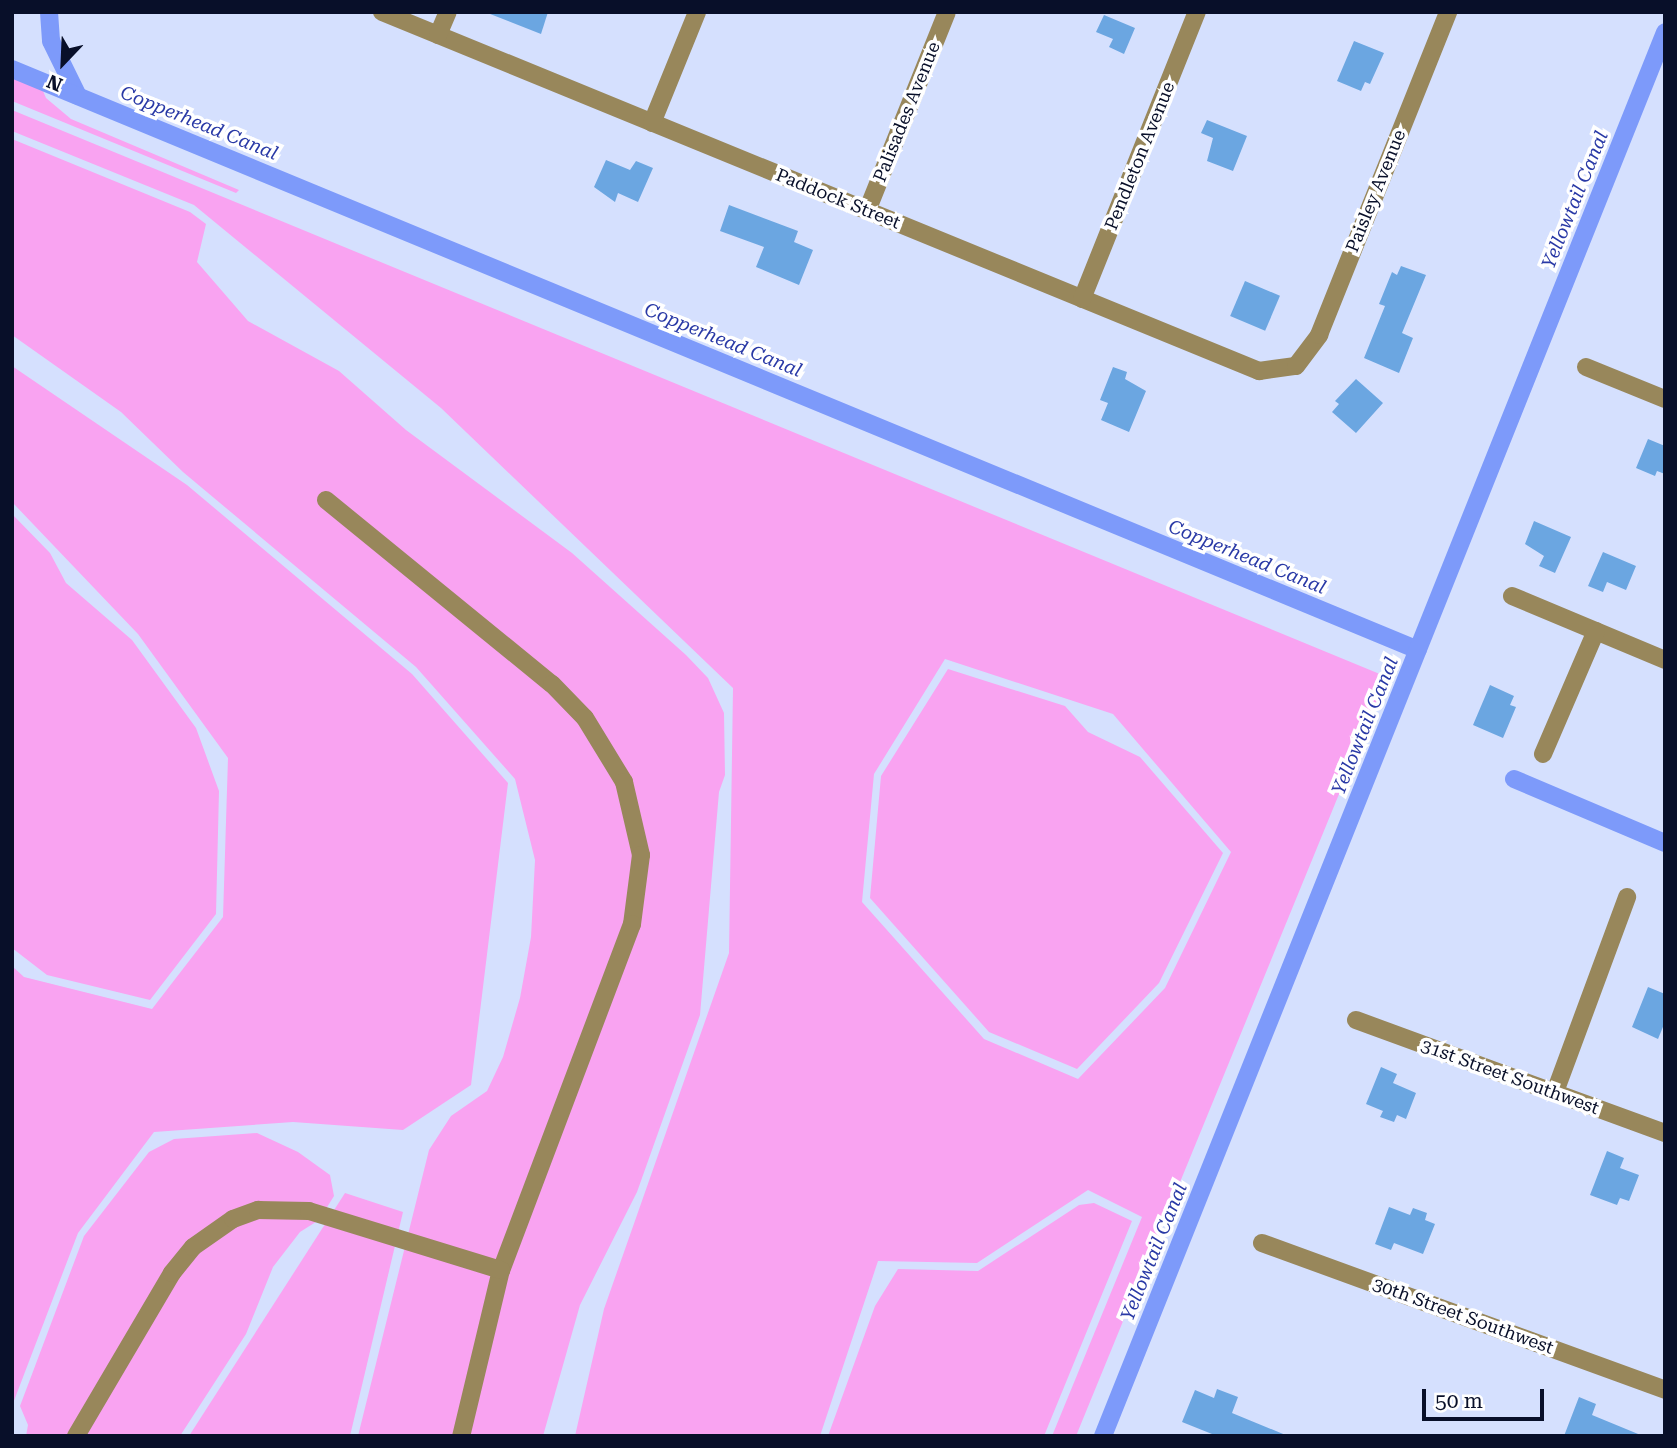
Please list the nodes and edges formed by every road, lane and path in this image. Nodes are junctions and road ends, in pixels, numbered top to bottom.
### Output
1 (382, 12) edge
2 (447, 12) edge
3 (697, 12) edge
4 (947, 12) edge
5 (1197, 12) edge
6 (1448, 12) edge
7 (438, 36) junction
8 (652, 123) junction
9 (867, 211) junction
10 (1082, 299) junction
11 (1296, 366) joint
12 (1586, 367) dead end
13 (1665, 399) edge
14 (326, 500) dead end
15 (1512, 596) dead end
16 (1596, 631) junction
17 (1665, 660) edge
18 (1543, 754) dead end
19 (1627, 897) dead end
20 (1356, 1020) dead end
21 (1555, 1092) junction
22 (1665, 1133) edge
23 (1262, 1243) dead end
24 (501, 1270) junction
25 (1665, 1390) edge
26 (76, 1436) edge
27 (461, 1436) edge

1 - 7 street, Paddock Street
2 - 7 street
3 - 8 street
4 - 9 street, Palisades Avenue
5 - 10 street, Pendleton Avenue
6 - 11 street, Paisley Avenue
7 - 8 street, Paddock Street
8 - 9 street, Paddock Street
9 - 10 street, Paddock Street
10 - 11 street, Paddock Street
12 - 13 street
14 - 24 street
15 - 16 street
16 - 17 street
16 - 18 street
19 - 21 street
20 - 21 street, 31st Street Southwest
21 - 22 street, 31st Street Southwest
23 - 25 street, 30th Street Southwest
24 - 26 street
24 - 27 street

